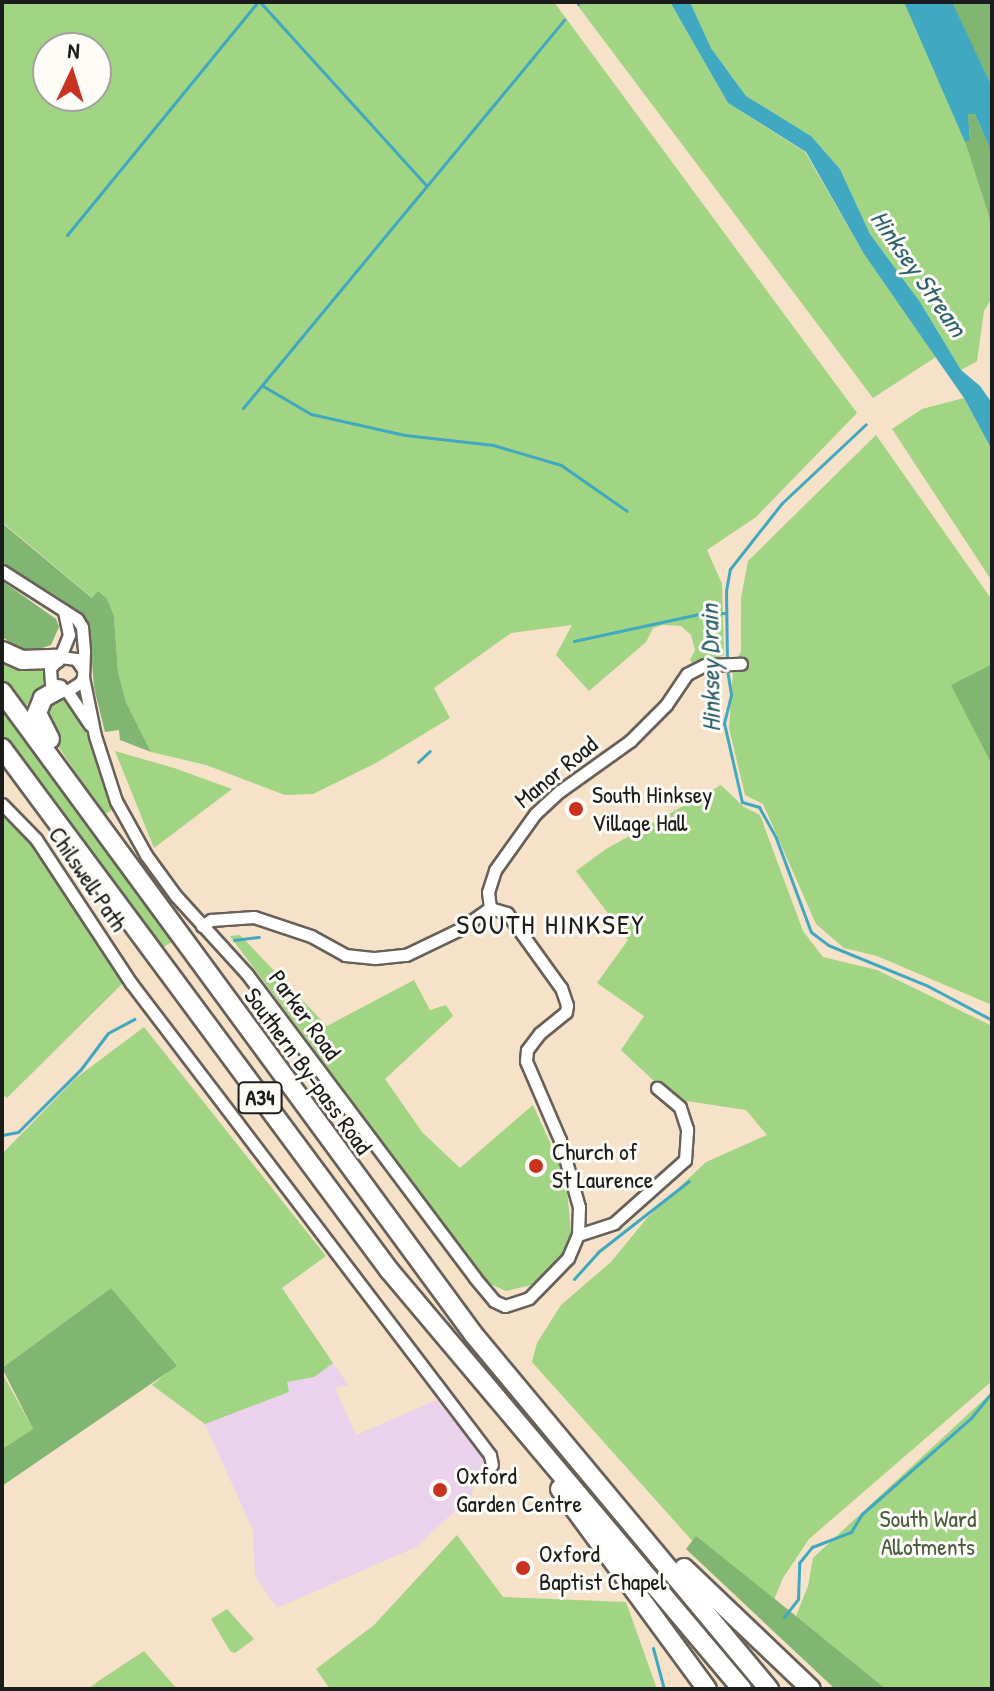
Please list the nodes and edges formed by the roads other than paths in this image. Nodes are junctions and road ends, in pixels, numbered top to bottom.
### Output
1 (2, 571) edge
2 (64, 610) junction
3 (2, 651) edge
4 (58, 658) junction
5 (732, 663) dead end
6 (83, 673) junction
7 (63, 690) junction
8 (2, 692) edge
9 (95, 736) junction
10 (2, 751) edge
11 (82, 802) junction
12 (2, 804) edge
13 (490, 908) junction
14 (202, 926) junction
15 (657, 1088) dead end
16 (578, 1235) junction
17 (529, 1440) junction
18 (492, 1465) dead end
19 (585, 1470) junction
20 (707, 1689) edge
21 (742, 1689) edge
22 (769, 1689) edge
23 (811, 1689) edge

1 - 2 street
2 - 4 street
2 - 6 street, Parker Road
3 - 4 highway
4 - 6 street
4 - 7 street
5 - 13 street, Manor Road
6 - 7 street
6 - 9 street, Parker Road
7 - 9 street, Parker Road
7 - 11 highway
8 - 11 highway, Southern By-pass Road / A34
9 - 14 street, Parker Road
10 - 17 highway, A34
11 - 19 highway, Southern By-pass Road / A34
12 - 18 street, Chilswell Path
13 - 14 street
13 - 16 street
14 - 16 street, Parker Road
15 - 16 street
17 - 20 highway
17 - 21 highway, A34
19 - 22 highway, A34
19 - 23 highway

